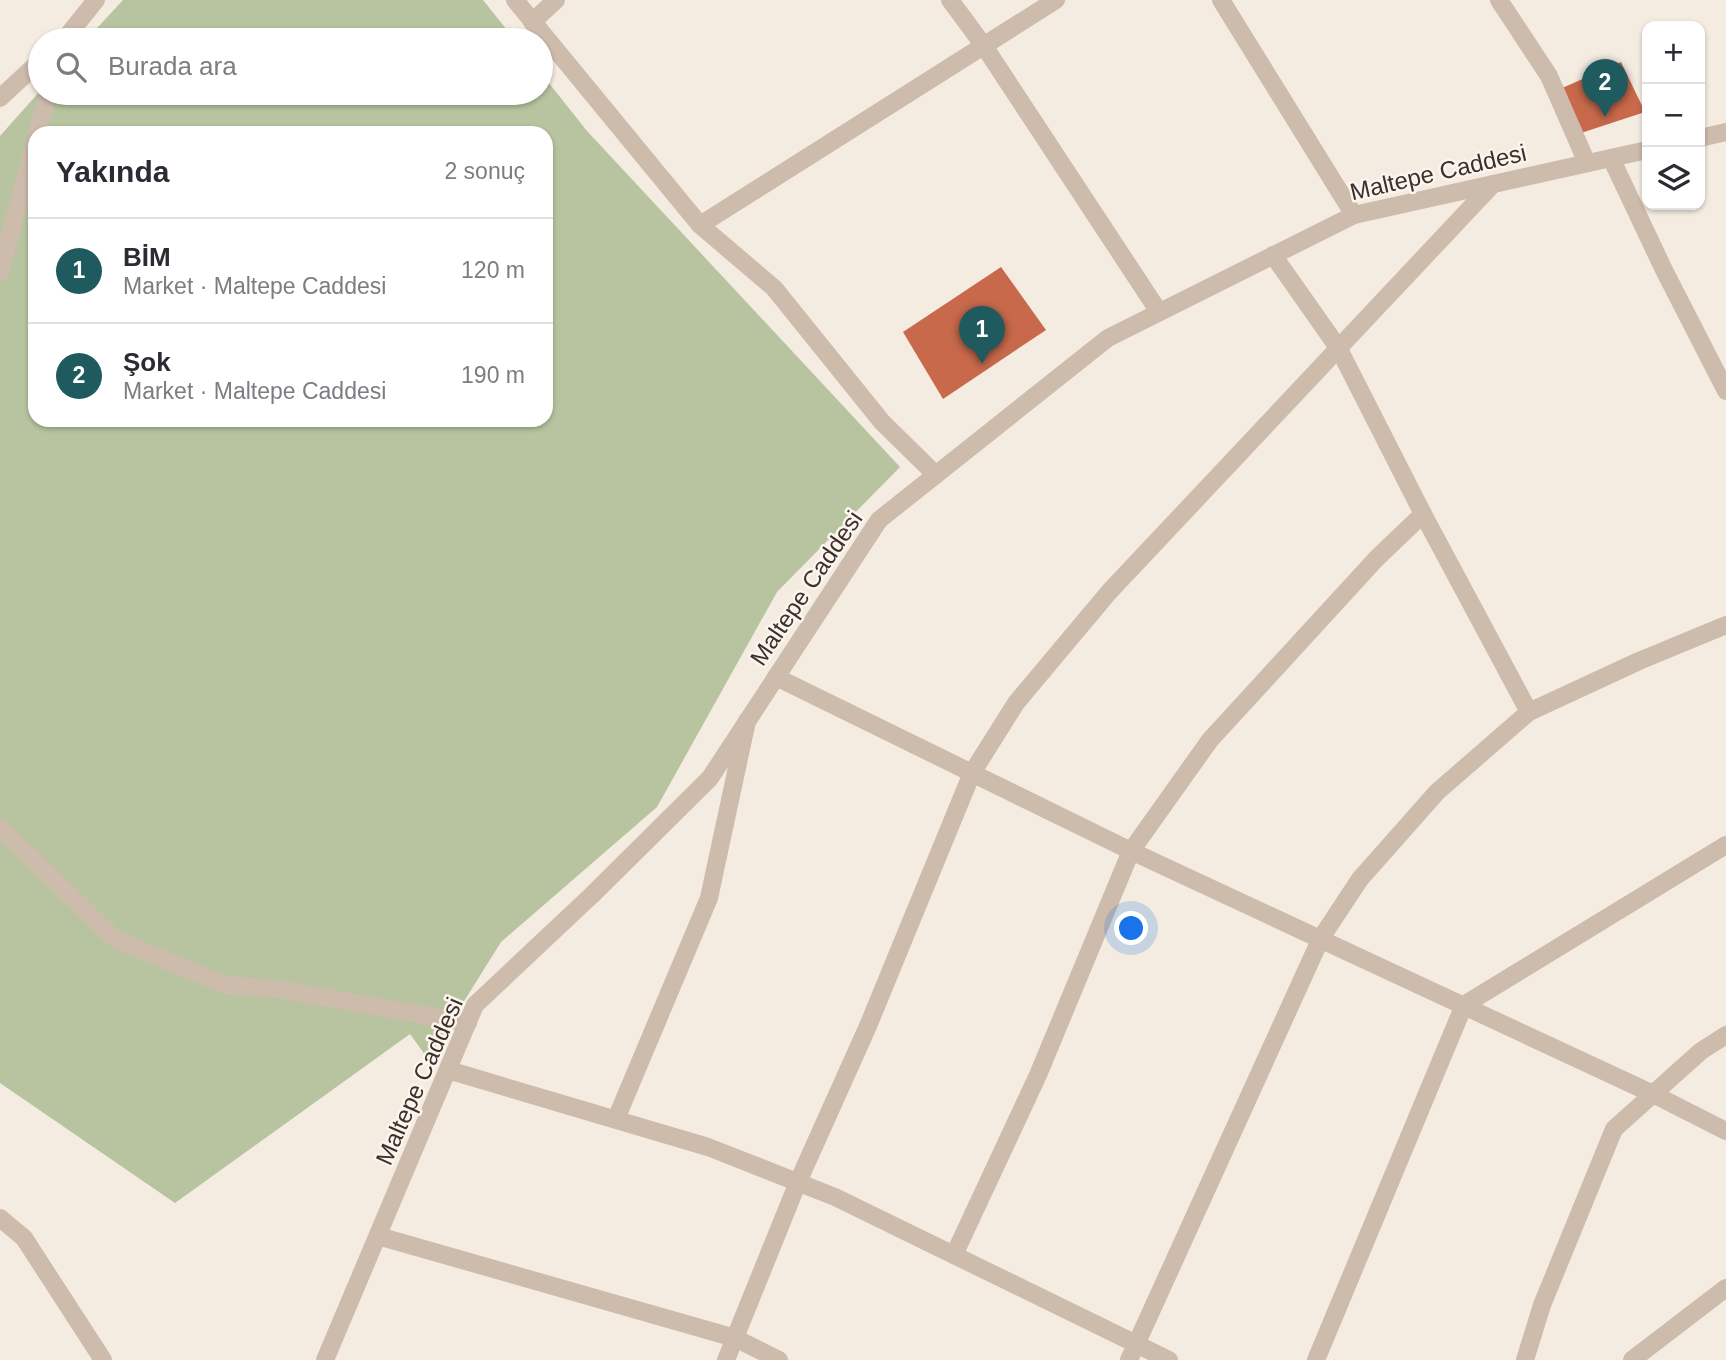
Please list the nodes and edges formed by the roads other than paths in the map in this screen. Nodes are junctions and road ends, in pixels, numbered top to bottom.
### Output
1 (96, 0) edge
2 (515, 0) edge
3 (556, 0) edge
4 (950, 0) edge
5 (1056, 0) edge
6 (1221, 0) edge
7 (1499, 0) edge
8 (532, 22) junction
9 (74, 28) edge
10 (537, 28) edge
11 (984, 46) junction
12 (553, 47) edge
13 (28, 72) edge
14 (0, 98) edge
15 (45, 105) edge
16 (39, 126) edge
17 (1726, 132) edge
18 (1705, 137) edge
19 (1642, 151) edge
20 (1611, 158) junction
21 (1587, 163) junction
22 (28, 168) edge
23 (1493, 184) junction
24 (1354, 215) junction
25 (700, 225) junction
26 (1273, 255) junction
27 (0, 272) edge
28 (1159, 312) junction
29 (1339, 349) junction
30 (1726, 391) edge
31 (936, 475) junction
32 (1423, 514) junction
33 (1726, 625) edge
34 (776, 677) junction
35 (1530, 712) junction
36 (747, 721) junction
37 (972, 774) junction
38 (0, 827) edge
39 (1726, 845) edge
40 (1131, 851) junction
41 (1321, 938) junction
42 (1464, 1005) junction
43 (468, 1023) junction
44 (1726, 1034) edge
45 (448, 1070) junction
46 (1653, 1094) junction
47 (616, 1119) junction
48 (1726, 1131) edge
49 (798, 1182) junction
50 (0, 1218) edge
51 (378, 1236) junction
52 (954, 1255) junction
53 (1726, 1288) edge
54 (735, 1338) junction
55 (1132, 1352) edge
56 (103, 1360) edge
57 (325, 1360) edge
58 (726, 1360) edge
59 (779, 1360) edge
60 (1169, 1360) edge
61 (1316, 1360) edge
62 (1525, 1360) edge
63 (1632, 1360) edge

1 - 9 street
2 - 8 street
3 - 8 street
4 - 11 street
5 - 11 street
6 - 24 street
7 - 21 street
8 - 10 street
11 - 25 street
11 - 28 street
12 - 25 street
13 - 14 street
15 - 16 street
17 - 18 street
19 - 20 street, Maltepe Caddesi
20 - 21 street, Maltepe Caddesi
20 - 30 street
21 - 23 street, Maltepe Caddesi
22 - 27 street
23 - 24 street, Maltepe Caddesi
23 - 29 street
24 - 26 street, Maltepe Caddesi
25 - 31 street
26 - 28 street, Maltepe Caddesi
26 - 29 street
28 - 31 street, Maltepe Caddesi
29 - 32 street
29 - 37 street
31 - 34 street, Maltepe Caddesi
32 - 35 street
32 - 40 street
33 - 35 street
34 - 36 street, Maltepe Caddesi
34 - 37 street
35 - 41 street
36 - 43 street, Maltepe Caddesi
36 - 47 street
37 - 40 street
37 - 49 street
38 - 43 street
39 - 42 street
40 - 41 street
40 - 52 street
41 - 42 street
41 - 55 street
42 - 46 street
42 - 61 street
43 - 45 street, Maltepe Caddesi
44 - 46 street
45 - 47 street
45 - 51 street, Maltepe Caddesi
46 - 48 street
46 - 62 street
47 - 49 street
49 - 52 street
49 - 54 street
50 - 56 street
51 - 54 street
51 - 57 street, Maltepe Caddesi
52 - 55 street
53 - 63 street
54 - 58 street
54 - 59 street
55 - 60 street

